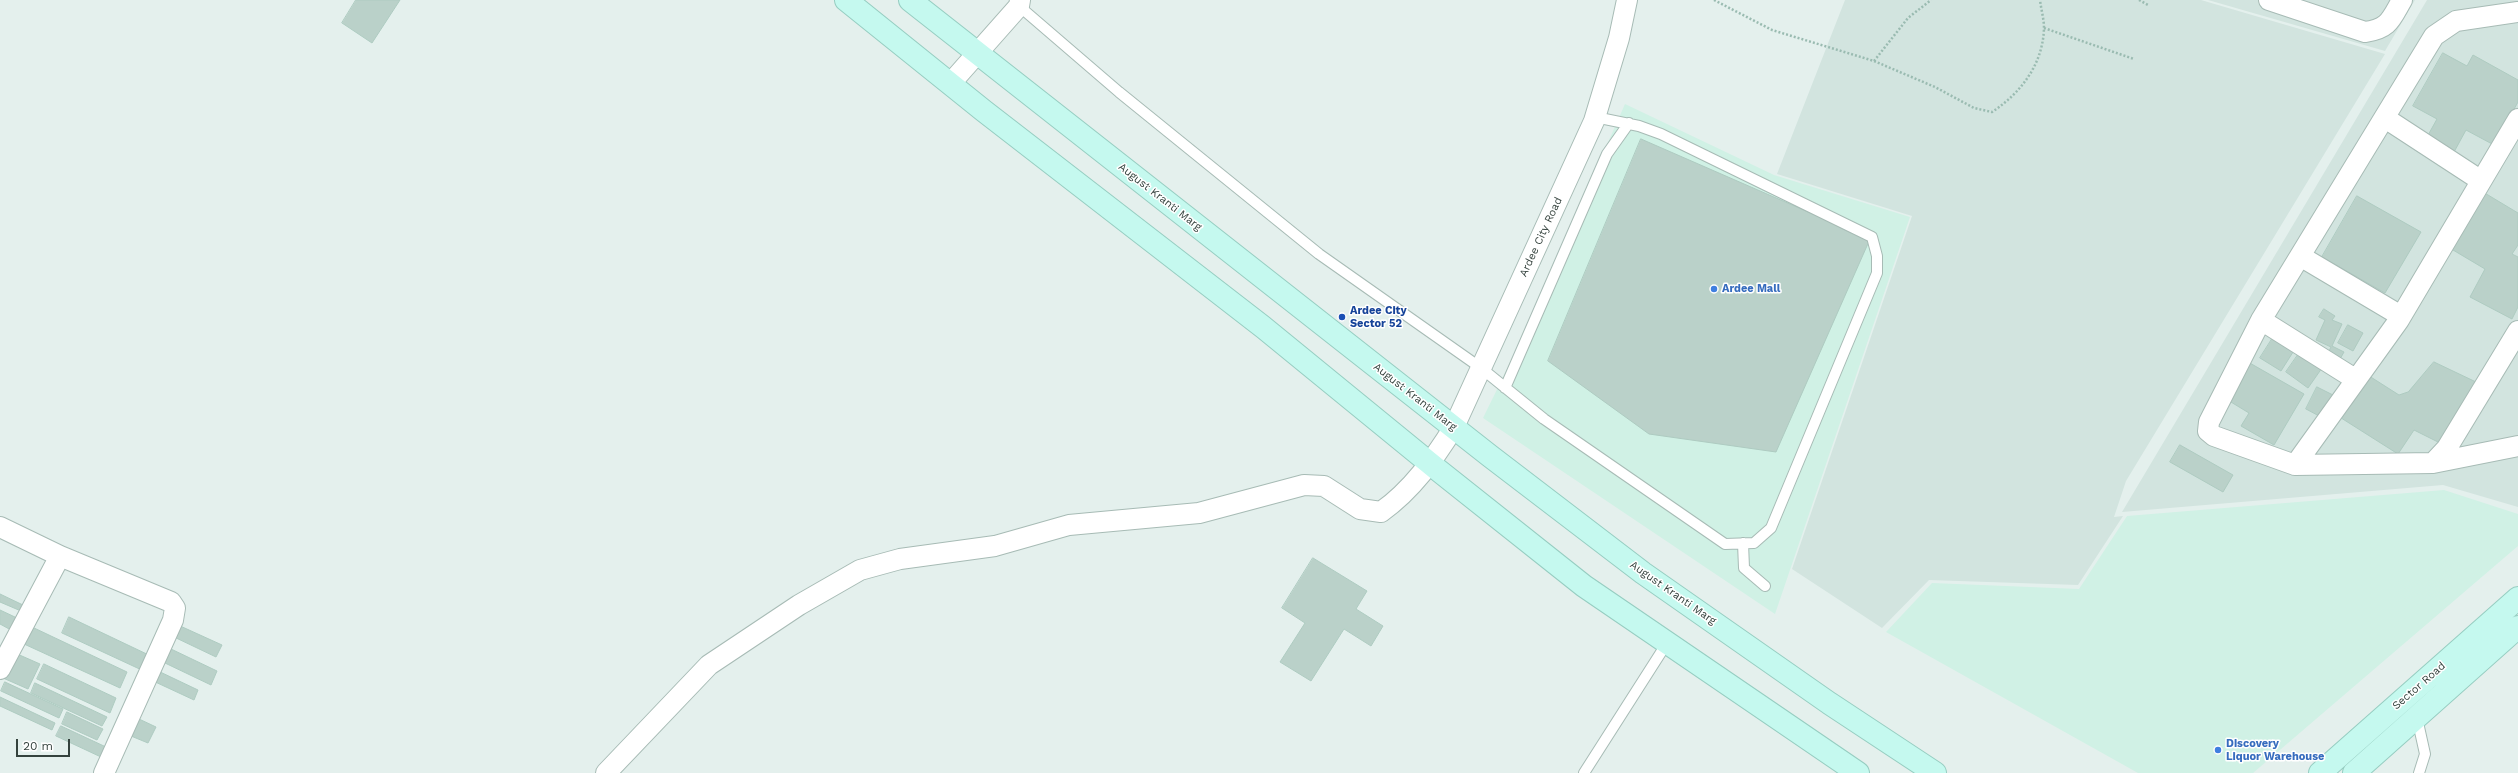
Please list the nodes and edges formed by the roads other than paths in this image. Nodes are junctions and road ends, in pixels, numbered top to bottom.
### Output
1 (846, 0) edge
2 (910, 0) edge
3 (1627, 0) edge
4 (2269, 0) edge
5 (2402, 0) edge
6 (1017, 2) edge
7 (2508, 8) edge
8 (978, 54) junction
9 (950, 84) junction
10 (1596, 117) junction
11 (2385, 118) junction
12 (2518, 119) edge
13 (1629, 123) junction
14 (2480, 180) junction
15 (2300, 256) junction
16 (2401, 316) junction
17 (2261, 320) junction
18 (2518, 331) edge
19 (1481, 368) junction
20 (2355, 379) junction
21 (1505, 388) junction
22 (1454, 427) junction
23 (2518, 446) edge
24 (2433, 463) junction
25 (1431, 464) junction
26 (2295, 465) junction
27 (0, 527) edge
28 (1743, 543) junction
29 (60, 556) junction
30 (1765, 586) dead end
31 (2518, 598) edge
32 (2518, 627) edge
33 (1667, 643) junction
34 (0, 669) edge
35 (2417, 718) junction
36 (104, 773) edge
37 (606, 773) edge
38 (1584, 773) edge
39 (1858, 773) edge
40 (1935, 773) edge
41 (2320, 773) edge
42 (2354, 773) edge
43 (2420, 773) edge

1 - 9 main road
2 - 8 main road, August Kranti Marg
3 - 10 street, Ardee City Road
4 - 5 street
6 - 8 street
6 - 19 lane
7 - 11 street
8 - 9 street
8 - 22 main road, August Kranti Marg
9 - 25 main road
10 - 13 lane
10 - 19 street, Ardee City Road
11 - 14 street
11 - 15 street
12 - 14 street
13 - 21 lane
13 - 28 lane
14 - 16 street
15 - 16 street
15 - 17 street
16 - 20 street
17 - 20 street
17 - 26 street
18 - 24 street
19 - 21 lane
19 - 22 street, Ardee City Road
20 - 26 street
21 - 28 lane
22 - 25 street, Ardee City Road
22 - 40 main road, August Kranti Marg
23 - 24 street
24 - 26 street
25 - 33 main road
25 - 37 street, Ardee City Road
27 - 29 street
28 - 30 lane
29 - 34 street
29 - 36 street
31 - 41 main road, Sector Road
32 - 35 main road, Sector Road
33 - 38 lane
33 - 39 main road
35 - 42 main road, Sector Road
35 - 43 lane

